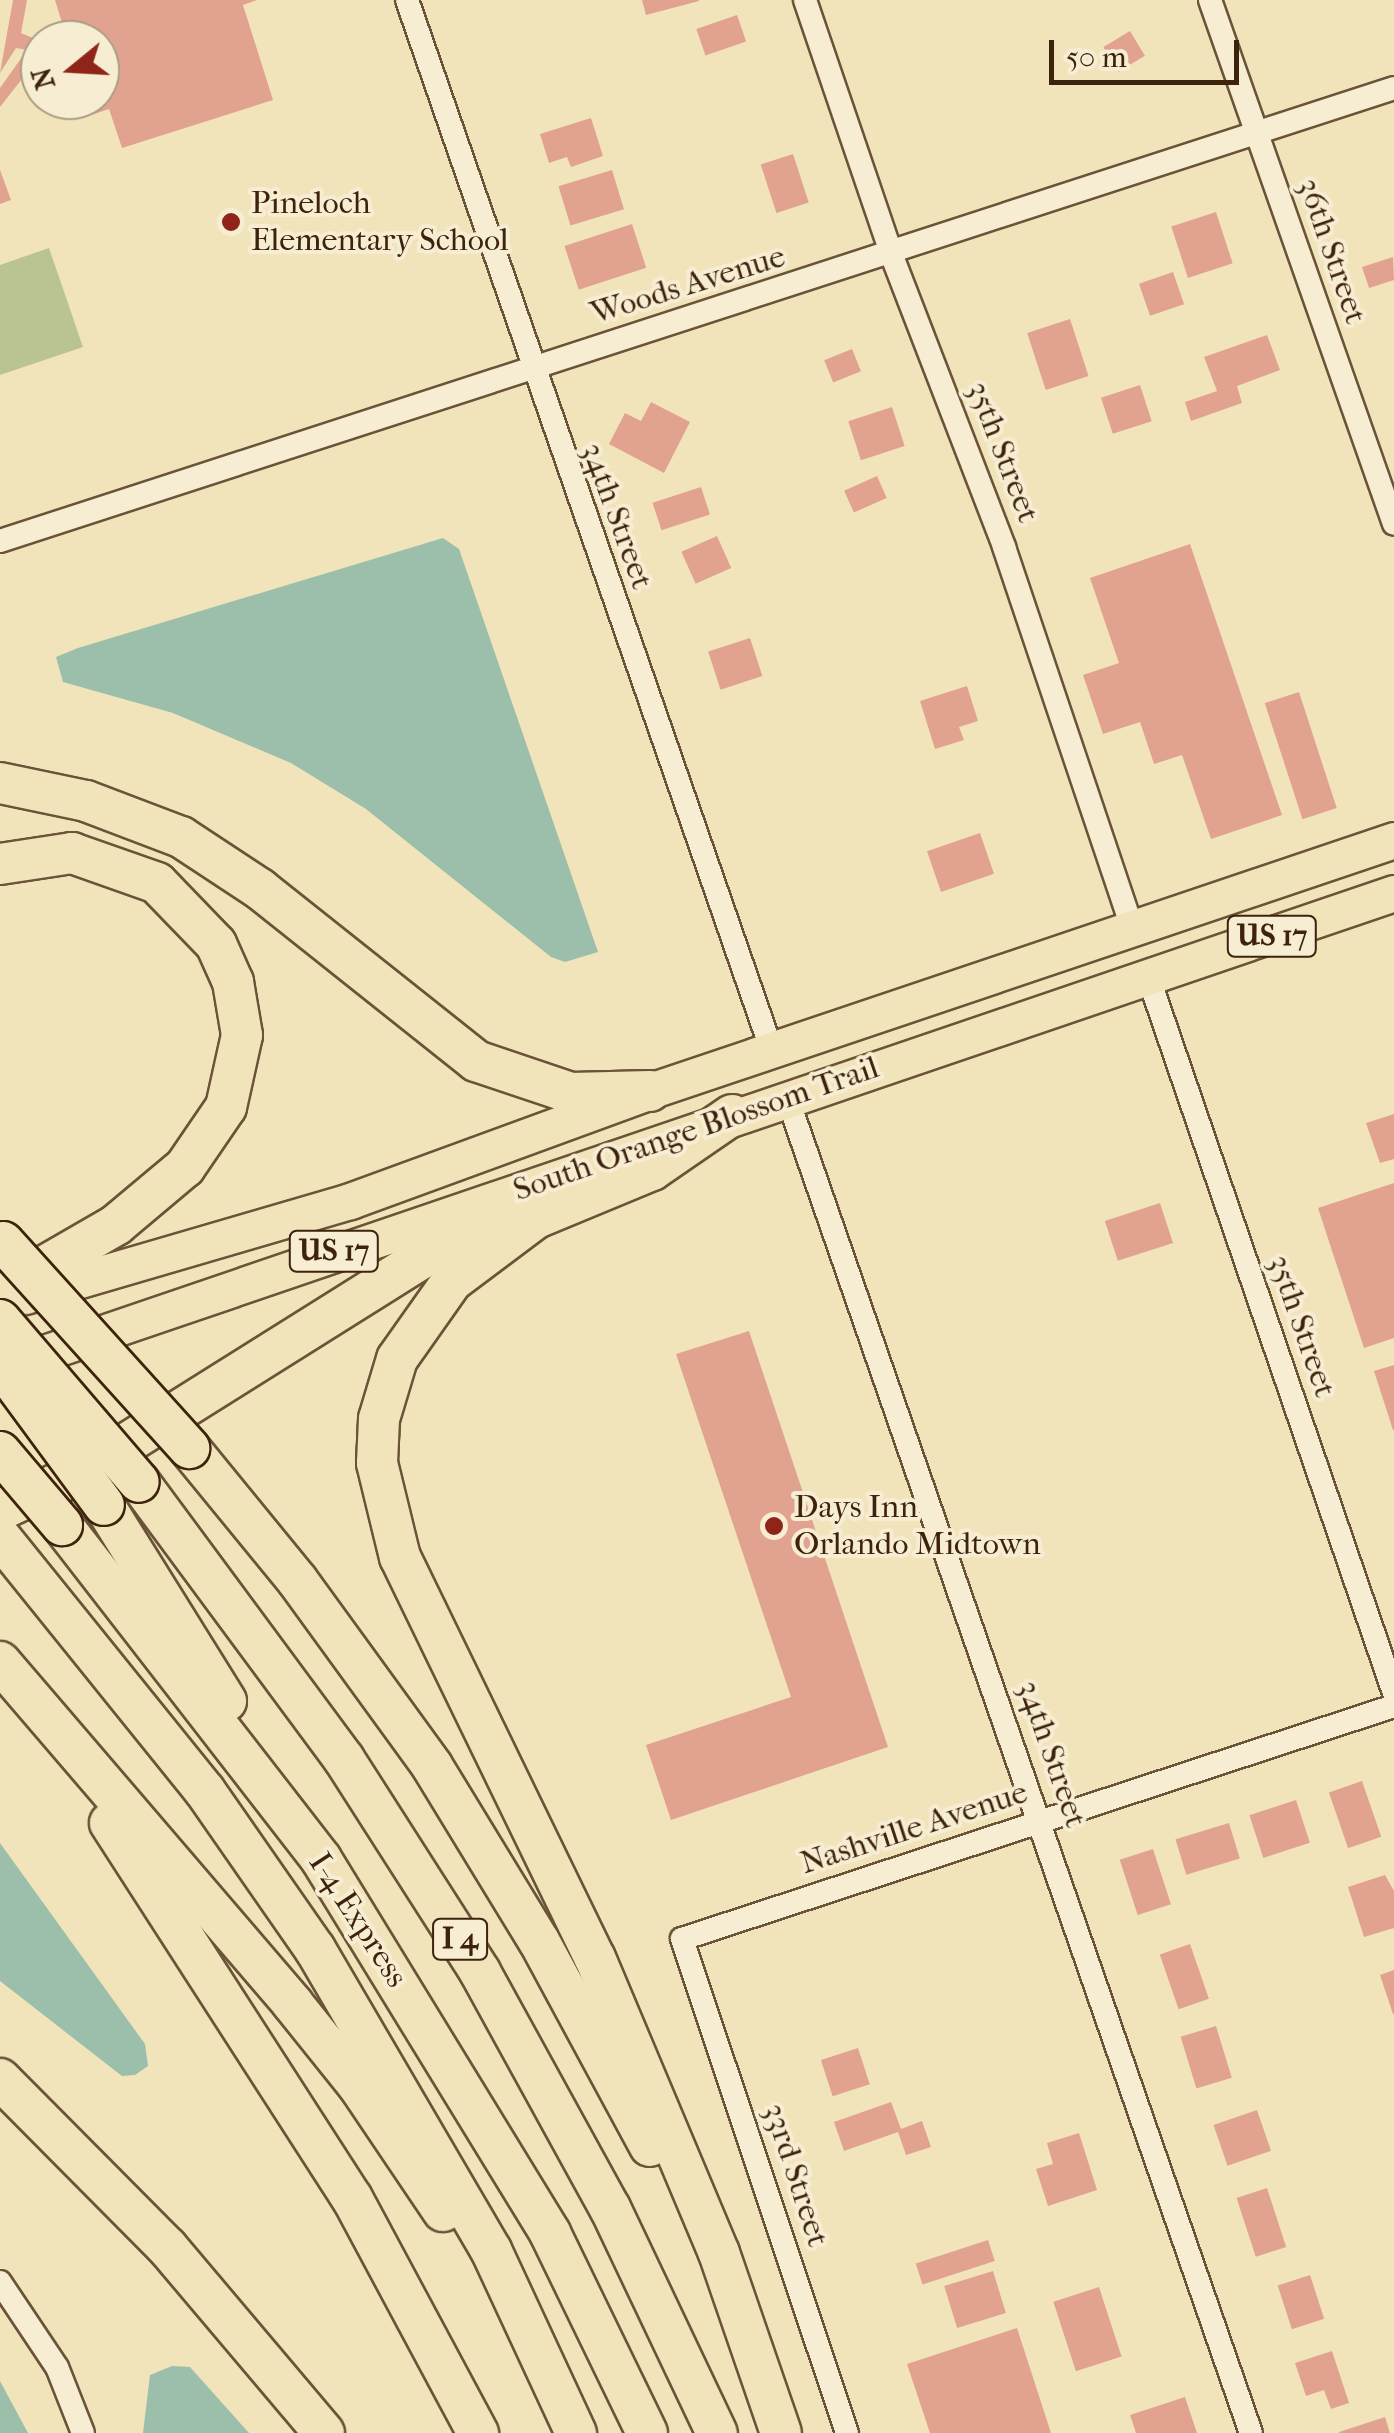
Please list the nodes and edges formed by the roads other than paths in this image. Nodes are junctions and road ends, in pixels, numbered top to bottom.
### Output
1 (407, 0) edge
2 (804, 0) edge
3 (1210, 0) edge
4 (1394, 88) edge
5 (1256, 133) junction
6 (892, 256) junction
7 (530, 368) junction
8 (1394, 524) edge
9 (0, 540) edge
10 (0, 783) edge
11 (1394, 840) edge
12 (1394, 854) edge
13 (0, 864) edge
14 (1394, 893) edge
15 (1133, 930) junction
16 (1150, 979) junction
17 (772, 1051) junction
18 (650, 1092) junction
19 (787, 1097) junction
20 (732, 1115) junction
21 (670, 1138) junction
22 (2, 1240) edge
23 (0, 1292) edge
24 (0, 1304) edge
25 (0, 1320) edge
26 (0, 1366) edge
27 (0, 1452) edge
28 (0, 1510) edge
29 (6, 1544) edge
30 (0, 1662) edge
31 (0, 1681) edge
32 (1394, 1693) edge
33 (1394, 1706) edge
34 (1040, 1820) junction
35 (320, 1859) junction
36 (682, 1938) joint
37 (0, 2079) edge
38 (0, 2282) edge
39 (778, 2425) edge
40 (83, 2433) edge
41 (324, 2433) edge
42 (478, 2433) edge
43 (568, 2433) edge
44 (576, 2433) edge
45 (647, 2433) edge
46 (717, 2433) edge
47 (847, 2433) edge
48 (1252, 2433) edge

1 - 7 street, 34th Street
2 - 6 street, 35th Street
3 - 5 street, 36th Street
4 - 5 street, Woods Avenue
5 - 6 street, Woods Avenue
5 - 8 street, 36th Street
6 - 7 street, Woods Avenue
6 - 15 street, 35th Street
7 - 9 street, Woods Avenue
7 - 17 street, 34th Street
10 - 18 highway
11 - 15 main road, South Orange Blossom Trail / US 17
12 - 16 main road
13 - 23 highway
14 - 16 main road, South Orange Blossom Trail / US 17
15 - 17 main road, South Orange Blossom Trail / US 17
15 - 19 main road
16 - 19 main road, South Orange Blossom Trail / US 17
16 - 32 street, 35th Street
17 - 18 main road, South Orange Blossom Trail / US 17
18 - 24 main road, South Orange Blossom Trail / US 17
19 - 20 main road, South Orange Blossom Trail / US 17
19 - 34 street, 34th Street
20 - 21 main road, South Orange Blossom Trail / US 17
20 - 39 highway
21 - 26 main road, South Orange Blossom Trail / US 17
21 - 28 highway
22 - 39 highway, bridge
25 - 46 highway, I 4, bridge
26 - 35 highway, bridge
27 - 35 highway, I-4 Express, bridge
29 - 44 highway, I-4 Express
30 - 43 highway
31 - 42 highway
33 - 34 street, Nashville Avenue
34 - 36 street, Nashville Avenue
34 - 48 street, 34th Street
35 - 45 highway, I-4 Express
36 - 47 street, 33rd Street
37 - 41 highway
38 - 40 street

